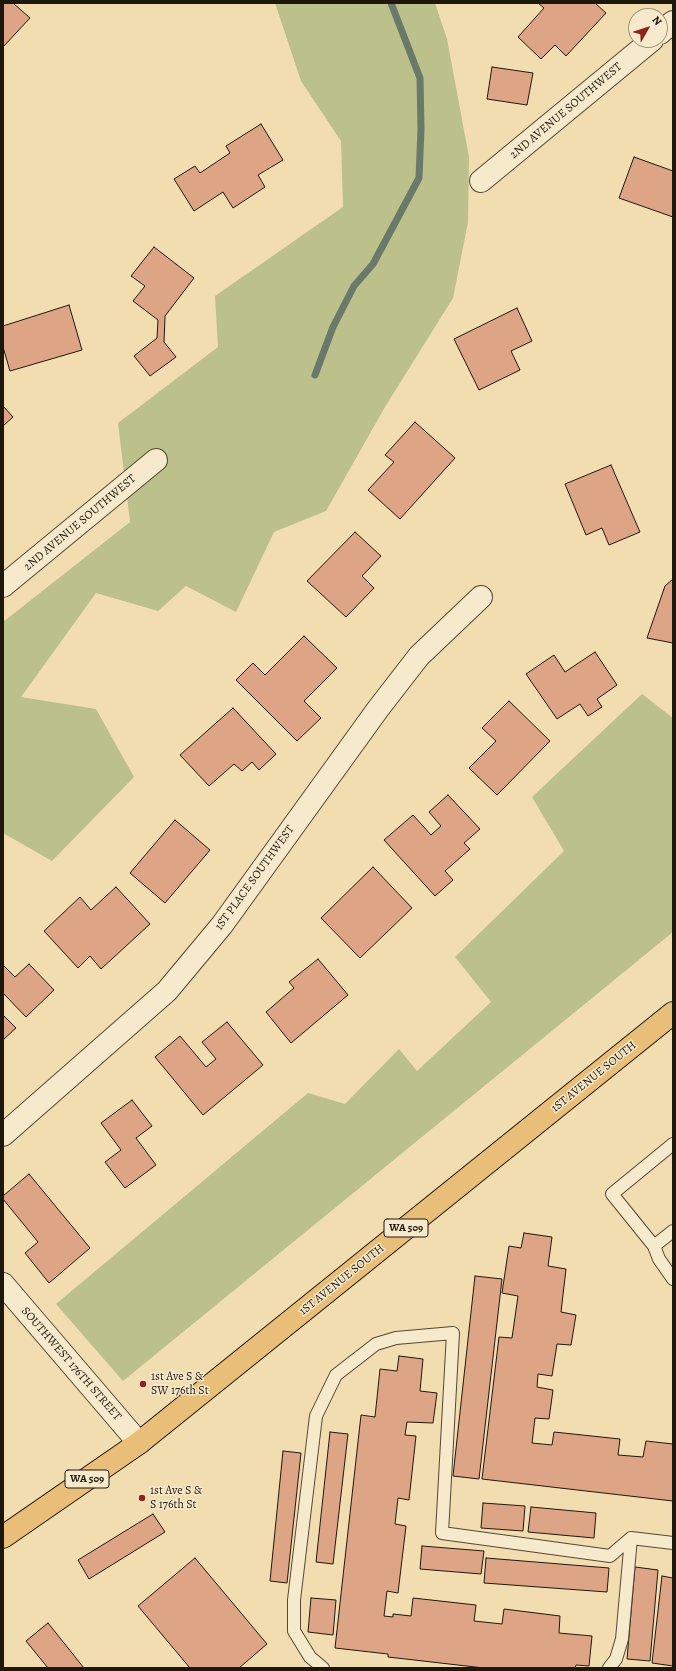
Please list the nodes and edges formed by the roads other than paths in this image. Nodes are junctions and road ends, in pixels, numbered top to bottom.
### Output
1 (642, 48) edge
2 (481, 181) dead end
3 (156, 460) dead end
4 (3, 586) edge
5 (481, 597) dead end
6 (673, 1013) edge
7 (3, 1134) edge
8 (673, 1144) edge
9 (673, 1231) edge
10 (654, 1246) junction
11 (673, 1280) edge
12 (3, 1284) edge
13 (140, 1443) junction
14 (3, 1538) edge
15 (631, 1538) junction
16 (673, 1543) edge
17 (323, 1668) edge
18 (609, 1668) edge

1 - 2 street, 2ND AVENUE SOUTHWEST
3 - 4 street, 2ND AVENUE SOUTHWEST
5 - 7 street, 1ST PLACE SOUTHWEST
6 - 13 main road, 1ST AVENUE SOUTH / WA 509
8 - 10 lane
9 - 10 lane
10 - 11 lane
12 - 13 street, SOUTHWEST 176TH STREET
13 - 14 main road, 1ST AVENUE SOUTH / WA 509
15 - 16 lane
15 - 17 lane
15 - 18 lane

